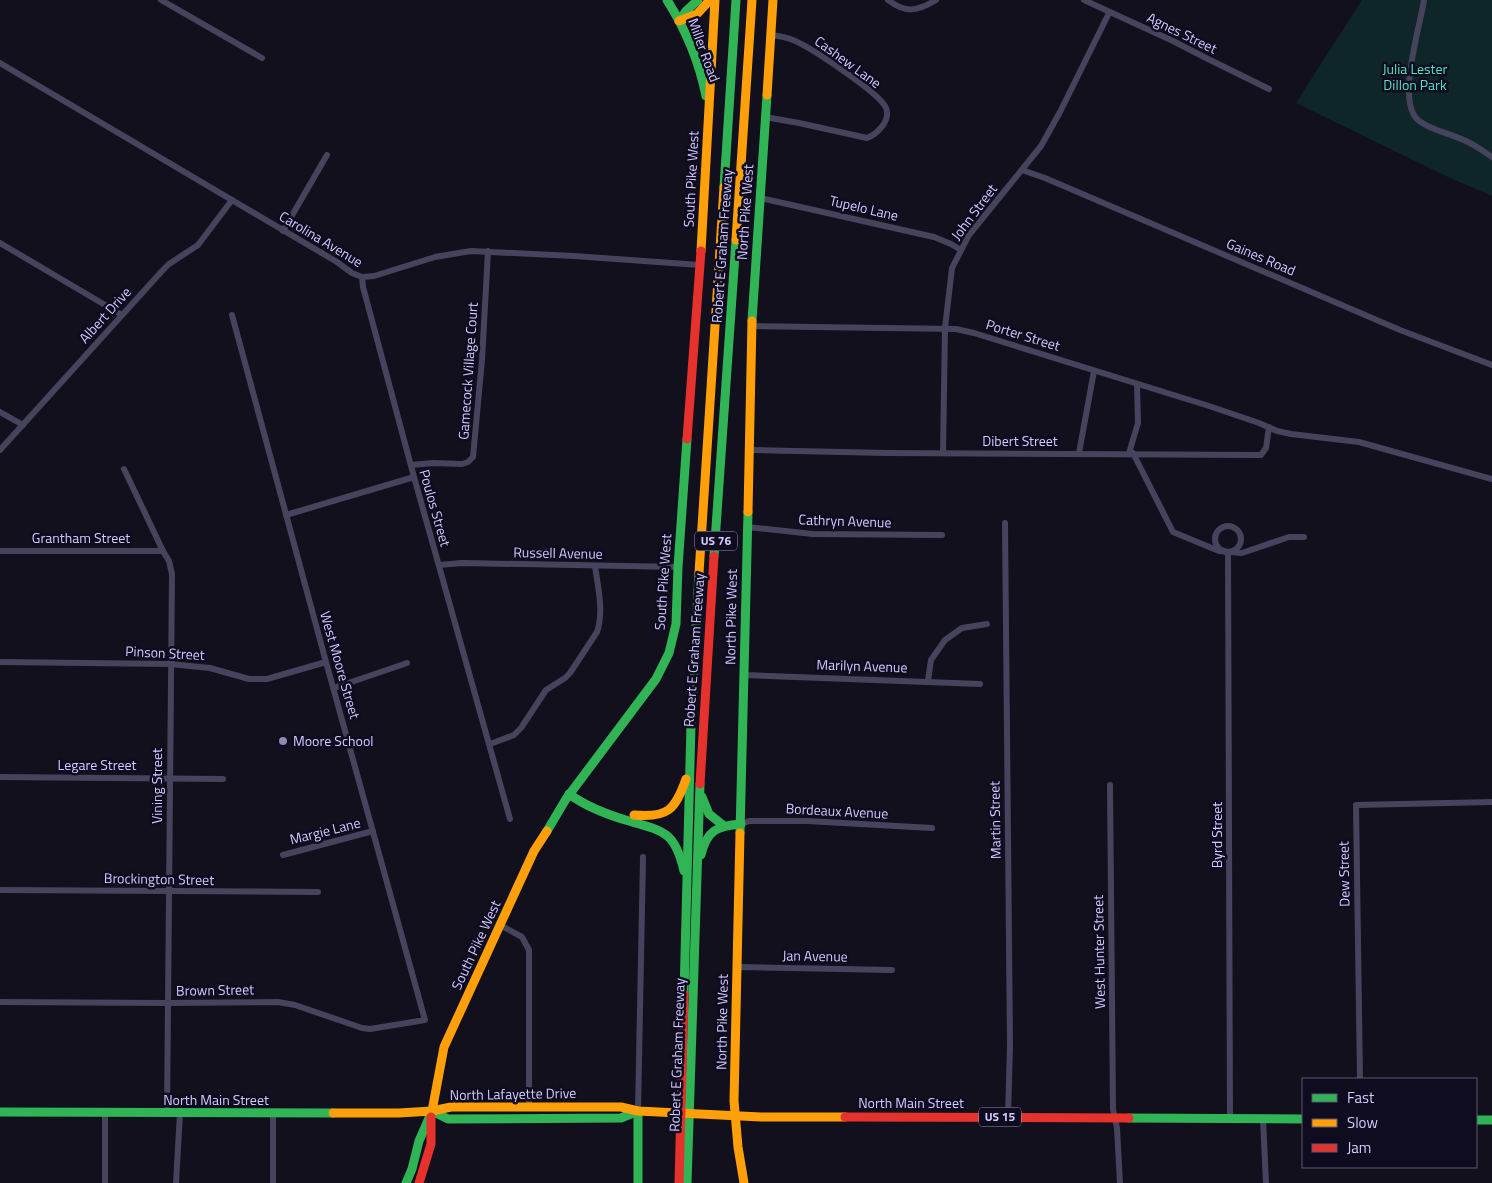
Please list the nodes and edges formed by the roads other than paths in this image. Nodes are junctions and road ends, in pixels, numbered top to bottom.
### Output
1 (160, 0) edge
2 (667, 0) edge
3 (698, 0) edge
4 (710, 0) edge
5 (715, 0) edge
6 (736, 0) edge
7 (752, 0) edge
8 (773, 0) edge
9 (888, 0) edge
10 (936, 0) edge
11 (1084, 0) edge
12 (1424, 0) edge
13 (1109, 12) junction
14 (680, 21) junction
15 (771, 35) junction
16 (262, 58) dead end
17 (0, 63) edge
18 (1269, 89) dead end
19 (708, 113) junction
20 (765, 117) junction
21 (327, 154) dead end
22 (1492, 157) edge
23 (1022, 170) junction
24 (760, 198) junction
25 (232, 200) junction
26 (283, 231) junction
27 (0, 243) edge
28 (961, 250) junction
29 (488, 251) junction
30 (700, 265) junction
31 (362, 277) junction
32 (122, 315) junction
33 (232, 315) dead end
34 (752, 326) junction
35 (945, 328) junction
36 (1492, 365) edge
37 (1094, 371) junction
38 (1137, 384) junction
39 (0, 412) edge
40 (22, 425) junction
41 (1270, 427) junction
42 (0, 450) edge
43 (748, 450) junction
44 (943, 453) junction
45 (1079, 453) junction
46 (1131, 453) junction
47 (411, 466) junction
48 (124, 469) dead end
49 (414, 476) junction
50 (1492, 480) edge
51 (286, 515) junction
52 (1005, 523) dead end
53 (747, 527) junction
54 (942, 536) dead end
55 (1304, 537) dead end
56 (0, 551) edge
57 (163, 551) junction
58 (1228, 552) junction
59 (439, 566) junction
60 (596, 566) junction
61 (678, 567) junction
62 (988, 624) dead end
63 (0, 662) edge
64 (326, 662) junction
65 (407, 663) dead end
66 (170, 664) junction
67 (744, 675) junction
68 (928, 681) junction
69 (980, 684) dead end
70 (334, 688) junction
71 (490, 744) junction
72 (690, 766) junction
73 (700, 770) junction
74 (0, 777) edge
75 (169, 778) junction
76 (223, 779) dead end
77 (1110, 785) dead end
78 (570, 794) junction
79 (1492, 802) edge
80 (605, 812) junction
81 (510, 818) dead end
82 (741, 824) junction
83 (724, 826) junction
84 (932, 828) dead end
85 (374, 831) junction
86 (283, 855) dead end
87 (643, 857) dead end
88 (696, 886) junction
89 (0, 890) edge
90 (687, 890) junction
91 (170, 892) junction
92 (318, 892) dead end
93 (500, 925) junction
94 (738, 967) junction
95 (892, 970) dead end
96 (0, 1002) edge
97 (168, 1003) junction
98 (425, 1020) joint
99 (1360, 1078) edge
100 (686, 1082) junction
101 (528, 1107) junction
102 (432, 1111) junction
103 (638, 1111) junction
104 (0, 1112) edge
105 (105, 1113) junction
106 (167, 1113) junction
107 (180, 1113) junction
108 (273, 1114) junction
109 (735, 1116) junction
110 (1008, 1117) junction
111 (1115, 1118) junction
112 (1230, 1119) junction
113 (1263, 1119) junction
114 (1302, 1119) edge
115 (1477, 1120) edge
116 (1492, 1120) edge
117 (684, 1149) junction
118 (105, 1183) edge
119 (176, 1183) edge
120 (273, 1183) edge
121 (406, 1183) edge
122 (419, 1183) edge
123 (638, 1183) edge
124 (679, 1183) edge
125 (687, 1183) edge
126 (744, 1183) edge
127 (1120, 1183) edge
128 (1266, 1183) edge

1 - 16 street
2 - 14 main road, Miller Road
3 - 14 main road
4 - 14 main road
5 - 19 main road
6 - 72 main road, Robert E Graham Freeway / US 76
7 - 73 main road, Robert E Graham Freeway / US 76
8 - 15 main road, North Pike West
9 - 10 street
11 - 13 street, Agnes Street
12 - 22 street
13 - 18 street, Agnes Street
13 - 23 street, John Street
14 - 19 main road, Miller Road
15 - 20 main road, North Pike West
15 - 20 street, Cashew Lane
17 - 25 street, Carolina Avenue
19 - 30 main road, South Pike West
20 - 24 main road, North Pike West
21 - 26 street
23 - 28 street, John Street
23 - 36 street, Gaines Road
24 - 28 street, Tupelo Lane
24 - 34 main road, North Pike West
25 - 26 street, Carolina Avenue
25 - 32 street, Albert Drive
26 - 31 street, Carolina Avenue
27 - 32 street
28 - 35 street, John Street
29 - 30 street, Carolina Avenue
29 - 31 street, Carolina Avenue
29 - 47 street, Gamecock Village Court
30 - 61 main road, South Pike West
31 - 47 street, Poulos Street
32 - 40 street, Albert Drive
33 - 51 street, West Moore Street
34 - 35 street, Porter Street
34 - 43 main road, North Pike West
35 - 37 street, Porter Street
35 - 44 street, John Street
37 - 38 street, Porter Street
37 - 45 street
38 - 41 street, Porter Street
38 - 46 street
39 - 40 street
40 - 42 street, Albert Drive
41 - 46 street, Dibert Street
41 - 50 street, Porter Street
43 - 44 street, Dibert Street
43 - 53 main road, North Pike West
44 - 45 street, Dibert Street
45 - 46 street, Dibert Street
46 - 58 street
47 - 49 street, Poulos Street
48 - 57 street, Vining Street
49 - 51 street
49 - 59 street, Poulos Street
51 - 64 street, West Moore Street
52 - 110 street, Martin Street
53 - 54 street, Cathryn Avenue
53 - 67 main road, North Pike West
55 - 58 street
56 - 57 street, Grantham Street
57 - 66 street, Vining Street
58 - 58 street
58 - 112 street, Byrd Street
59 - 60 street, Russell Avenue
59 - 71 street, Poulos Street
60 - 61 street, Russell Avenue
60 - 71 street
61 - 78 main road, South Pike West
62 - 68 street
63 - 66 street, Pinson Street
64 - 66 street, Pinson Street
64 - 70 street, West Moore Street
65 - 70 street
66 - 75 street, Vining Street
67 - 68 street, Marilyn Avenue
67 - 82 main road, North Pike West
68 - 69 street, Marilyn Avenue
70 - 85 street, West Moore Street
71 - 81 street, Poulos Street
72 - 80 main road
72 - 90 main road, Robert E Graham Freeway / US 76
73 - 83 main road
73 - 88 main road, Robert E Graham Freeway / US 76
74 - 75 street, Legare Street
75 - 76 street, Legare Street
75 - 91 street, Vining Street
77 - 111 street, West Hunter Street
78 - 80 main road
78 - 93 main road, South Pike West
79 - 99 street, Dew Street
80 - 90 main road
82 - 83 main road
82 - 84 street, Bordeaux Avenue
82 - 94 main road, North Pike West
83 - 88 main road
85 - 86 street, Margie Lane
85 - 98 street, West Moore Street
87 - 103 street
88 - 100 main road, Robert E Graham Freeway / US 76
89 - 91 street, Brockington Street
90 - 100 main road, Robert E Graham Freeway / US 76
91 - 92 street, Brockington Street
91 - 97 street, Vining Street
93 - 101 street
93 - 102 main road, South Pike West
94 - 95 street, Jan Avenue
94 - 109 main road, North Pike West
96 - 97 street, Brown Street
97 - 98 street, Brown Street
97 - 106 street, Vining Street
100 - 117 main road, Robert E Graham Freeway / US 76
101 - 102 main road, North Lafayette Drive
101 - 103 main road, North Lafayette Drive
102 - 103 main road
102 - 108 main road, North Main Street
102 - 121 main road
102 - 122 main road, North Lafayette Drive
103 - 109 main road, North Main Street / US 15
103 - 123 main road
104 - 105 main road, North Main Street
105 - 106 main road, North Main Street
105 - 118 street
106 - 107 main road, North Main Street
107 - 108 main road, North Main Street
107 - 119 street
108 - 120 street
109 - 110 main road, North Main Street / US 15
109 - 126 main road, North Pike West
110 - 111 main road, North Main Street / US 15
111 - 112 main road, North Main Street / US 15
111 - 127 street, West Hunter Street
112 - 113 main road, North Main Street / US 15
113 - 114 main road, North Main Street / US 15
113 - 128 street
115 - 116 main road
117 - 124 main road, Robert E Graham Freeway / US 76
117 - 125 main road, Robert E Graham Freeway / US 76

